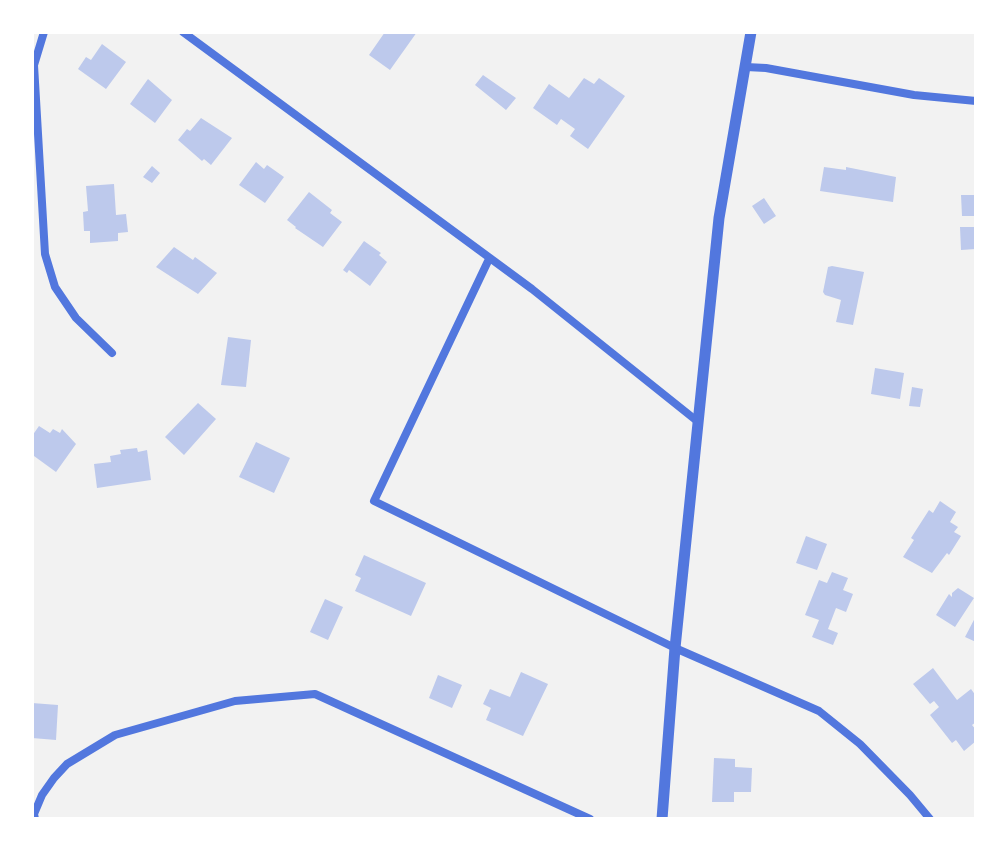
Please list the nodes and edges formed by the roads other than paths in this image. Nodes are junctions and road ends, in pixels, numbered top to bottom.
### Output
1 (44, 32) edge
2 (183, 32) edge
3 (751, 32) edge
4 (746, 67) junction
5 (976, 101) edge
6 (489, 259) junction
7 (112, 353) dead end
8 (697, 421) junction
9 (675, 648) junction
10 (35, 819) edge
11 (590, 819) edge
12 (662, 819) edge
13 (930, 819) edge

1 - 7 street
2 - 6 street
3 - 4 street
4 - 5 street
4 - 8 street
6 - 8 street
6 - 9 street
8 - 9 street
9 - 12 street
9 - 13 street
10 - 11 street

